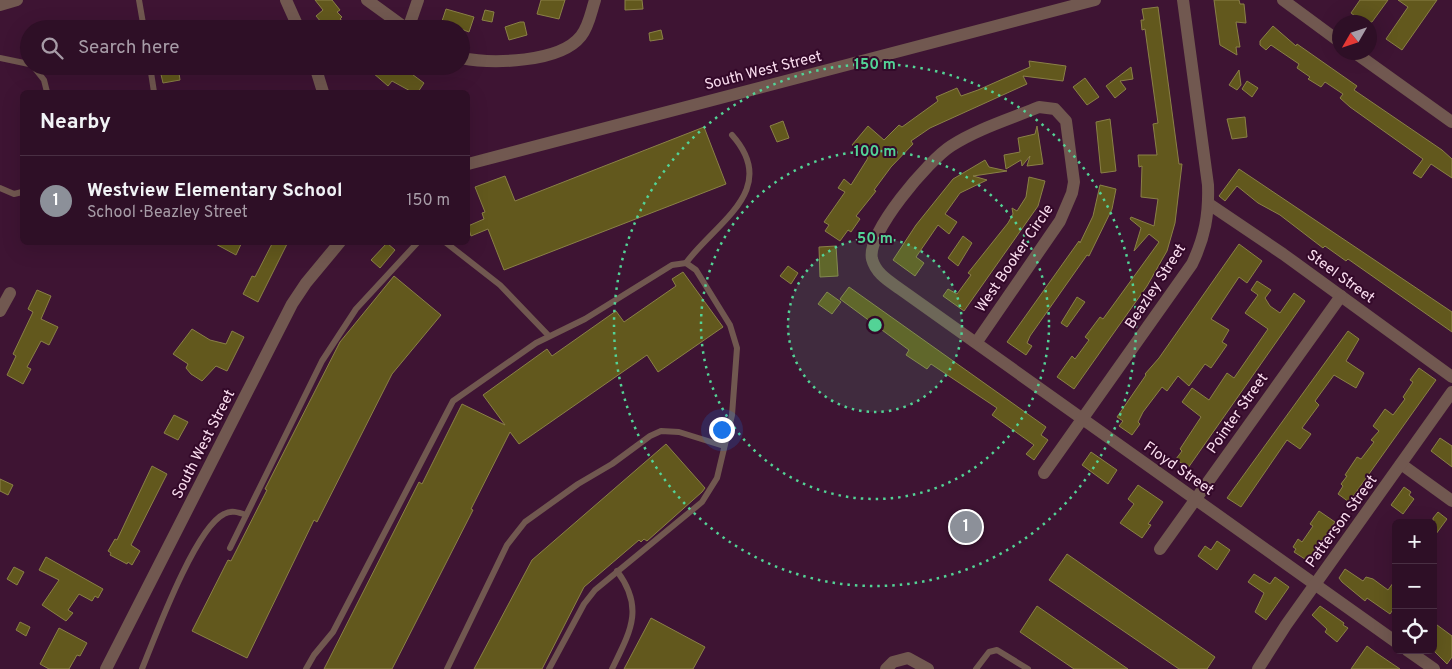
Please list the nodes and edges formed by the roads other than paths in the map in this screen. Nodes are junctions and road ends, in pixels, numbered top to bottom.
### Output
1 (17, 0) edge
2 (139, 0) edge
3 (286, 0) edge
4 (367, 0) edge
5 (418, 0) edge
6 (596, 0) edge
7 (1095, 0) edge
8 (1183, 0) edge
9 (1282, 0) edge
10 (0, 5) edge
11 (142, 20) edge
12 (295, 20) edge
13 (395, 20) edge
14 (411, 20) edge
15 (1332, 36) edge
16 (0, 58) edge
17 (470, 59) edge
18 (1365, 60) edge
19 (20, 62) edge
20 (40, 75) edge
21 (151, 75) edge
22 (317, 75) edge
23 (46, 90) edge
24 (154, 90) edge
25 (322, 90) edge
26 (1048, 107) joint
27 (1452, 122) edge
28 (732, 135) dead end
29 (470, 163) edge
30 (0, 188) edge
31 (20, 192) edge
32 (1209, 204) junction
33 (337, 245) edge
34 (415, 245) edge
35 (450, 245) edge
36 (686, 263) junction
37 (10, 293) dead end
38 (1341, 296) junction
39 (0, 311) edge
40 (549, 336) junction
41 (976, 343) junction
42 (1452, 377) edge
43 (1452, 392) edge
44 (1082, 419) junction
45 (724, 446) junction
46 (1401, 464) junction
47 (1044, 474) dead end
48 (1196, 500) junction
49 (1452, 501) edge
50 (246, 515) junction
51 (230, 548) dead end
52 (1160, 549) dead end
53 (617, 571) junction
54 (1315, 584) junction
55 (1392, 639) edge
56 (1413, 654) edge
57 (106, 669) edge
58 (142, 669) edge
59 (306, 669) edge
60 (447, 669) edge
61 (549, 669) edge
62 (612, 669) edge
63 (886, 669) edge
64 (928, 669) edge
65 (976, 669) edge
66 (1028, 669) edge
67 (1258, 669) edge
68 (1434, 669) edge

1 - 10 street
2 - 11 lane
3 - 12 street
4 - 13 street
5 - 14 street
6 - 17 street
7 - 29 street, South West Street
8 - 32 street, Beazley Street
9 - 15 street
16 - 19 lane
18 - 27 street
20 - 23 lane
21 - 24 lane
22 - 25 street
26 - 41 street, West Booker Circle
26 - 41 street, Floyd Street
28 - 36 lane
30 - 31 lane
32 - 38 street, Steel Street
32 - 44 street, Beazley Street
33 - 57 street, South West Street
34 - 50 lane
35 - 40 lane
36 - 40 lane
36 - 45 lane
37 - 39 street
38 - 42 street, Steel Street
38 - 48 street, Pointer Street
40 - 59 lane
41 - 44 street, Floyd Street
43 - 46 street, Patterson Street
44 - 47 street, Beazley Street
44 - 48 street, Floyd Street
45 - 53 lane
45 - 60 lane
46 - 49 street
46 - 54 street, Patterson Street
48 - 52 street, Pointer Street
48 - 54 street, Floyd Street
50 - 51 lane
50 - 58 lane
53 - 61 lane
53 - 62 lane
54 - 55 street, Floyd Street
54 - 67 street, Patterson Street
56 - 68 street
63 - 64 street
65 - 66 lane

